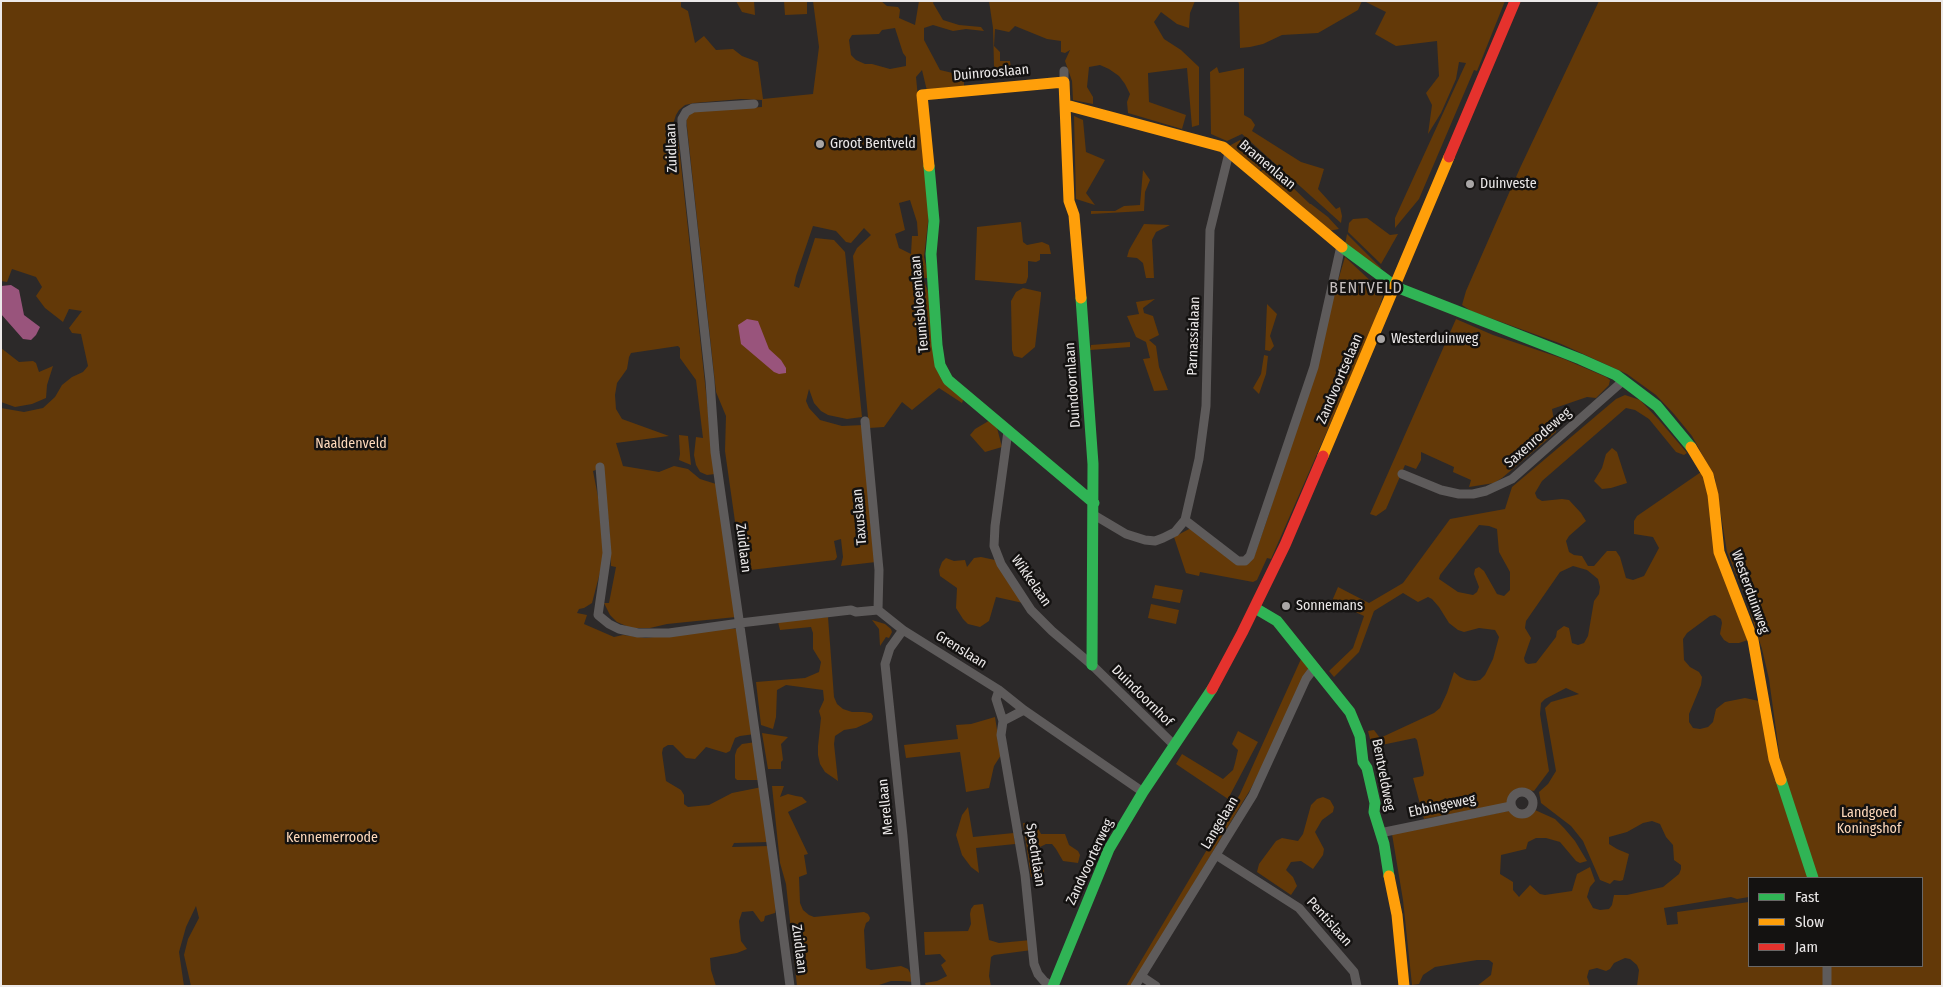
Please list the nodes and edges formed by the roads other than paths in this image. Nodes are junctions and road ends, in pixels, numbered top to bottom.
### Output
1 (1515, 1) edge
2 (922, 95) joint
3 (754, 104) dead end
4 (1066, 105) junction
5 (1230, 153) junction
6 (1342, 246) junction
7 (1396, 286) junction
8 (1624, 380) junction
9 (865, 421) dead end
10 (1008, 431) junction
11 (600, 467) dead end
12 (1402, 474) dead end
13 (1094, 509) junction
14 (1185, 520) junction
15 (1255, 608) junction
16 (878, 610) junction
17 (740, 623) junction
18 (903, 630) junction
19 (1092, 665) junction
20 (1315, 668) junction
21 (999, 690) junction
22 (1024, 710) junction
23 (1004, 721) junction
24 (1174, 745) junction
25 (1166, 757) joint
26 (1143, 792) junction
27 (1511, 806) dead end
28 (1380, 833) junction
29 (1216, 855) junction
30 (1813, 877) edge
31 (1827, 967) edge
32 (1141, 976) junction
33 (790, 986) edge
34 (916, 986) edge
35 (1053, 986) edge
36 (1135, 986) edge
37 (1156, 986) edge
38 (1357, 986) edge
39 (1404, 986) edge
40 (1827, 986) edge

1 - 7 street, Zandvoortselaan
2 - 4 street, Duinrooslaan
2 - 10 street, Teunisbloemlaan
3 - 17 street, Zuidlaan
4 - 5 street, Bramenlaan
4 - 13 street, Duindoornlaan
5 - 6 street, Bramenlaan
5 - 14 street, Parnassialaan
6 - 7 street, Bramenlaan
6 - 14 street, Zandvoortselaan
7 - 8 street, Westerduinweg
7 - 15 street, Zandvoortselaan
8 - 12 street, Saxenrodeweg
8 - 30 street, Westerduinweg
9 - 16 street, Taxuslaan
10 - 13 street, Teunisbloemlaan
10 - 19 street, Wikkelaan
11 - 17 street
13 - 14 street
13 - 19 street, Duindoornlaan
15 - 20 street, Bentveldweg
15 - 24 street, Zandvoortselaan
16 - 17 street
16 - 18 street, Grenslaan
17 - 33 street, Zuidlaan
18 - 21 street, Grenslaan
18 - 34 street, Merellaan
19 - 24 street, Duindoornhof
20 - 28 street, Bentveldweg
20 - 29 street, Langelaan
21 - 22 street, Grenslaan
21 - 23 street, Spechtlaan
22 - 23 street
22 - 26 street, Grenslaan
23 - 35 street, Spechtlaan
24 - 25 street, Zandvoortselaan
25 - 26 street, Zandvoorterweg
26 - 35 street, Zandvoorterweg
27 - 28 street, Ebbingeweg
28 - 39 street, Bentveldweg
29 - 32 street, Langelaan
29 - 38 street, Pentislaan
31 - 40 street
32 - 36 street, Langelaan
32 - 37 street

